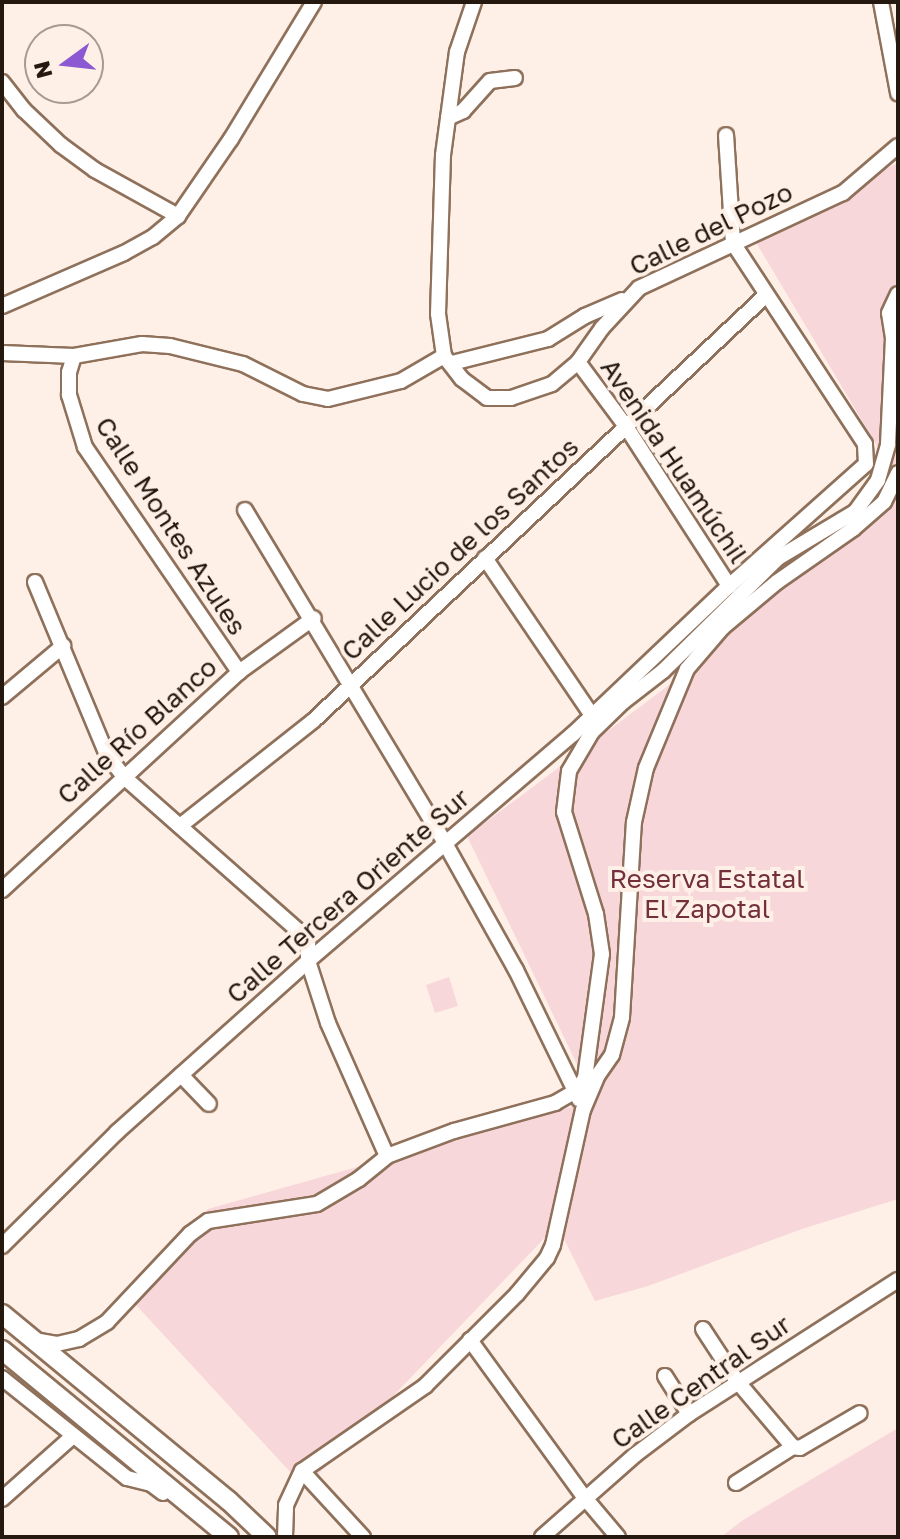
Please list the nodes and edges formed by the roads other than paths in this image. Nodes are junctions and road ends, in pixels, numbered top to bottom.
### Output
1 (314, 2) edge
2 (474, 2) edge
3 (881, 2) edge
4 (515, 78) dead end
5 (2, 82) edge
6 (898, 93) edge
7 (448, 118) junction
8 (726, 135) dead end
9 (898, 146) edge
10 (178, 216) junction
11 (733, 243) junction
12 (898, 294) edge
13 (764, 297) junction
14 (626, 298) junction
15 (2, 306) edge
16 (2, 353) edge
17 (74, 356) junction
18 (448, 359) junction
19 (578, 362) junction
20 (625, 425) junction
21 (898, 473) edge
22 (245, 510) dead end
23 (485, 558) junction
24 (35, 582) dead end
25 (729, 586) junction
26 (314, 618) junction
27 (63, 646) junction
28 (239, 672) junction
29 (350, 686) junction
30 (2, 697) edge
31 (591, 714) junction
32 (124, 777) junction
33 (180, 826) junction
34 (446, 845) junction
35 (2, 890) edge
36 (308, 961) junction
37 (181, 1075) junction
38 (576, 1091) junction
39 (209, 1104) dead end
40 (583, 1110) junction
41 (387, 1156) junction
42 (2, 1246) edge
43 (898, 1280) edge
44 (2, 1314) edge
45 (703, 1329) dead end
46 (34, 1340) junction
47 (470, 1340) junction
48 (2, 1350) edge
49 (665, 1376) dead end
50 (2, 1378) edge
51 (737, 1381) junction
52 (860, 1413) dead end
53 (689, 1414) junction
54 (73, 1436) junction
55 (793, 1447) junction
56 (302, 1471) junction
57 (736, 1483) dead end
58 (585, 1498) junction
59 (2, 1499) edge
60 (213, 1521) junction
61 (229, 1537) edge
62 (267, 1537) edge
63 (285, 1537) edge
64 (363, 1537) edge
65 (542, 1537) edge
66 (618, 1537) edge

1 - 10 street
2 - 7 street
3 - 6 street
4 - 7 street
5 - 10 street
7 - 18 street
8 - 11 street
9 - 11 street, Calle del Pozo
10 - 15 street
11 - 13 street
11 - 14 street, Calle del Pozo
12 - 38 street
13 - 20 street, Calle Lucio de los Santos
13 - 25 street, Calle Tercera Oriente Sur
14 - 18 street
14 - 19 street, Calle del Pozo
16 - 17 street
17 - 18 street
17 - 28 street, Calle Montes Azules
18 - 19 street, Calle del Pozo
19 - 20 street, Avenida Huamúchil
20 - 23 street, Calle Lucio de los Santos
20 - 25 street, Avenida Huamúchil
21 - 40 street
22 - 26 street
23 - 29 street, Calle Lucio de los Santos
23 - 31 street
24 - 27 street
25 - 31 street, Calle Tercera Oriente Sur
26 - 28 street, Calle Río Blanco
26 - 29 street
27 - 30 street
27 - 32 street
28 - 32 street, Calle Río Blanco
29 - 33 street, Calle Lucio de los Santos
29 - 34 street
31 - 34 street, Calle Tercera Oriente Sur
32 - 33 street
32 - 35 street, Calle Río Blanco
33 - 36 street
34 - 36 street, Calle Tercera Oriente Sur
34 - 38 street
36 - 37 street, Calle Tercera Oriente Sur
36 - 41 street
37 - 39 street
37 - 42 street, Calle Tercera Oriente Sur
38 - 40 street
38 - 41 street
40 - 47 street
41 - 46 street
43 - 51 street, Calle Central Sur
44 - 46 main road
45 - 51 street
46 - 62 main road
47 - 56 street
47 - 58 street
48 - 60 main road
49 - 53 street
50 - 54 street
51 - 53 street, Calle Central Sur
51 - 55 street
52 - 55 street
53 - 58 street, Calle Central Sur
54 - 59 street
54 - 60 street
55 - 57 street
56 - 63 street
56 - 64 street
58 - 65 street, Calle Central Sur
58 - 66 street
60 - 61 main road

